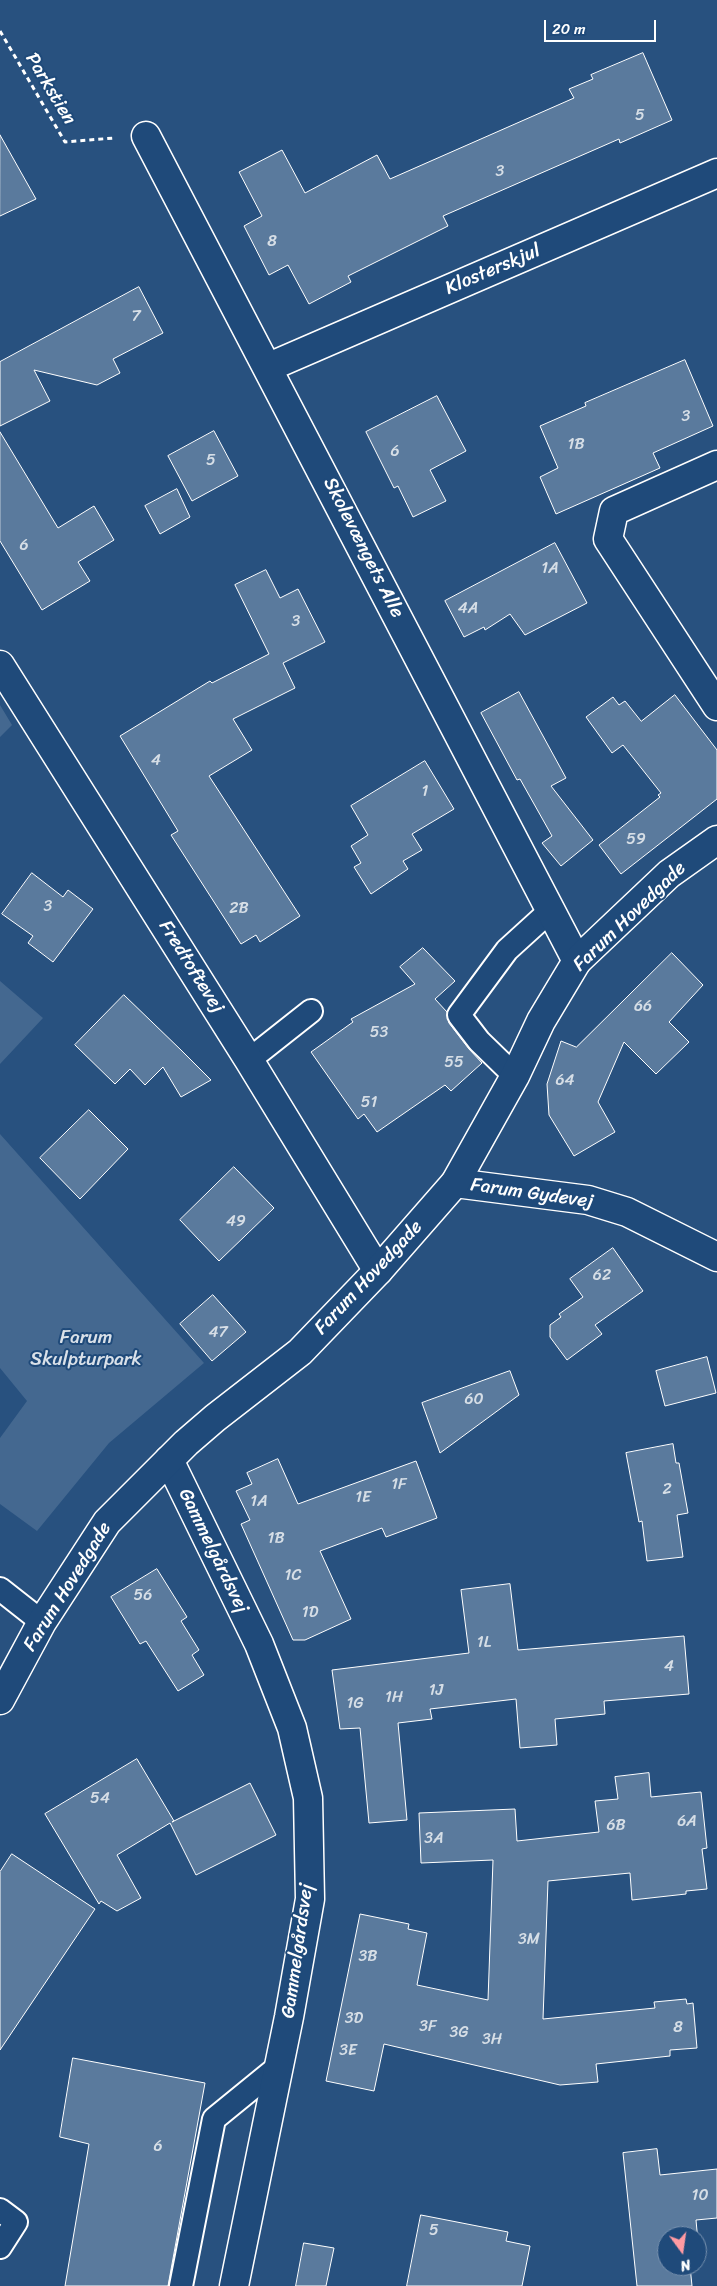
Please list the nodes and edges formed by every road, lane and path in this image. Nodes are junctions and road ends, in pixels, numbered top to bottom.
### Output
1 (0, 31) edge
2 (146, 136) joint
3 (717, 173) edge
4 (269, 367) junction
5 (717, 465) edge
6 (0, 666) edge
7 (717, 706) edge
8 (717, 840) edge
9 (551, 910) junction
10 (577, 961) junction
11 (311, 1011) dead end
12 (249, 1060) junction
13 (515, 1076) junction
14 (455, 1183) junction
15 (717, 1257) edge
16 (378, 1271) junction
17 (169, 1460) junction
18 (0, 1589) edge
19 (42, 1622) junction
20 (0, 1700) edge
21 (279, 2066) junction
22 (0, 2210) edge
23 (0, 2247) edge
24 (181, 2286) edge
25 (234, 2286) edge

1 - 2 path, Parkstien
2 - 4 street, Skolevængets Alle
3 - 4 street, Klosterskjul
4 - 9 street, Skolevængets Alle
5 - 7 street
6 - 12 street, Fredtoftevej
8 - 10 street, Farum Hovedgade
9 - 10 street, Skolevængets Alle
9 - 13 lane
10 - 13 street, Farum Hovedgade
11 - 12 lane
12 - 16 street, Fredtoftevej
13 - 14 street, Farum Hovedgade
14 - 15 street, Farum Gydevej
14 - 16 street, Farum Hovedgade
16 - 17 street, Farum Hovedgade
17 - 19 street, Farum Hovedgade
17 - 21 street, Gammelgårdsvej
18 - 19 lane
19 - 20 street, Farum Hovedgade
21 - 24 lane
21 - 25 street, Gammelgårdsvej
22 - 23 lane

